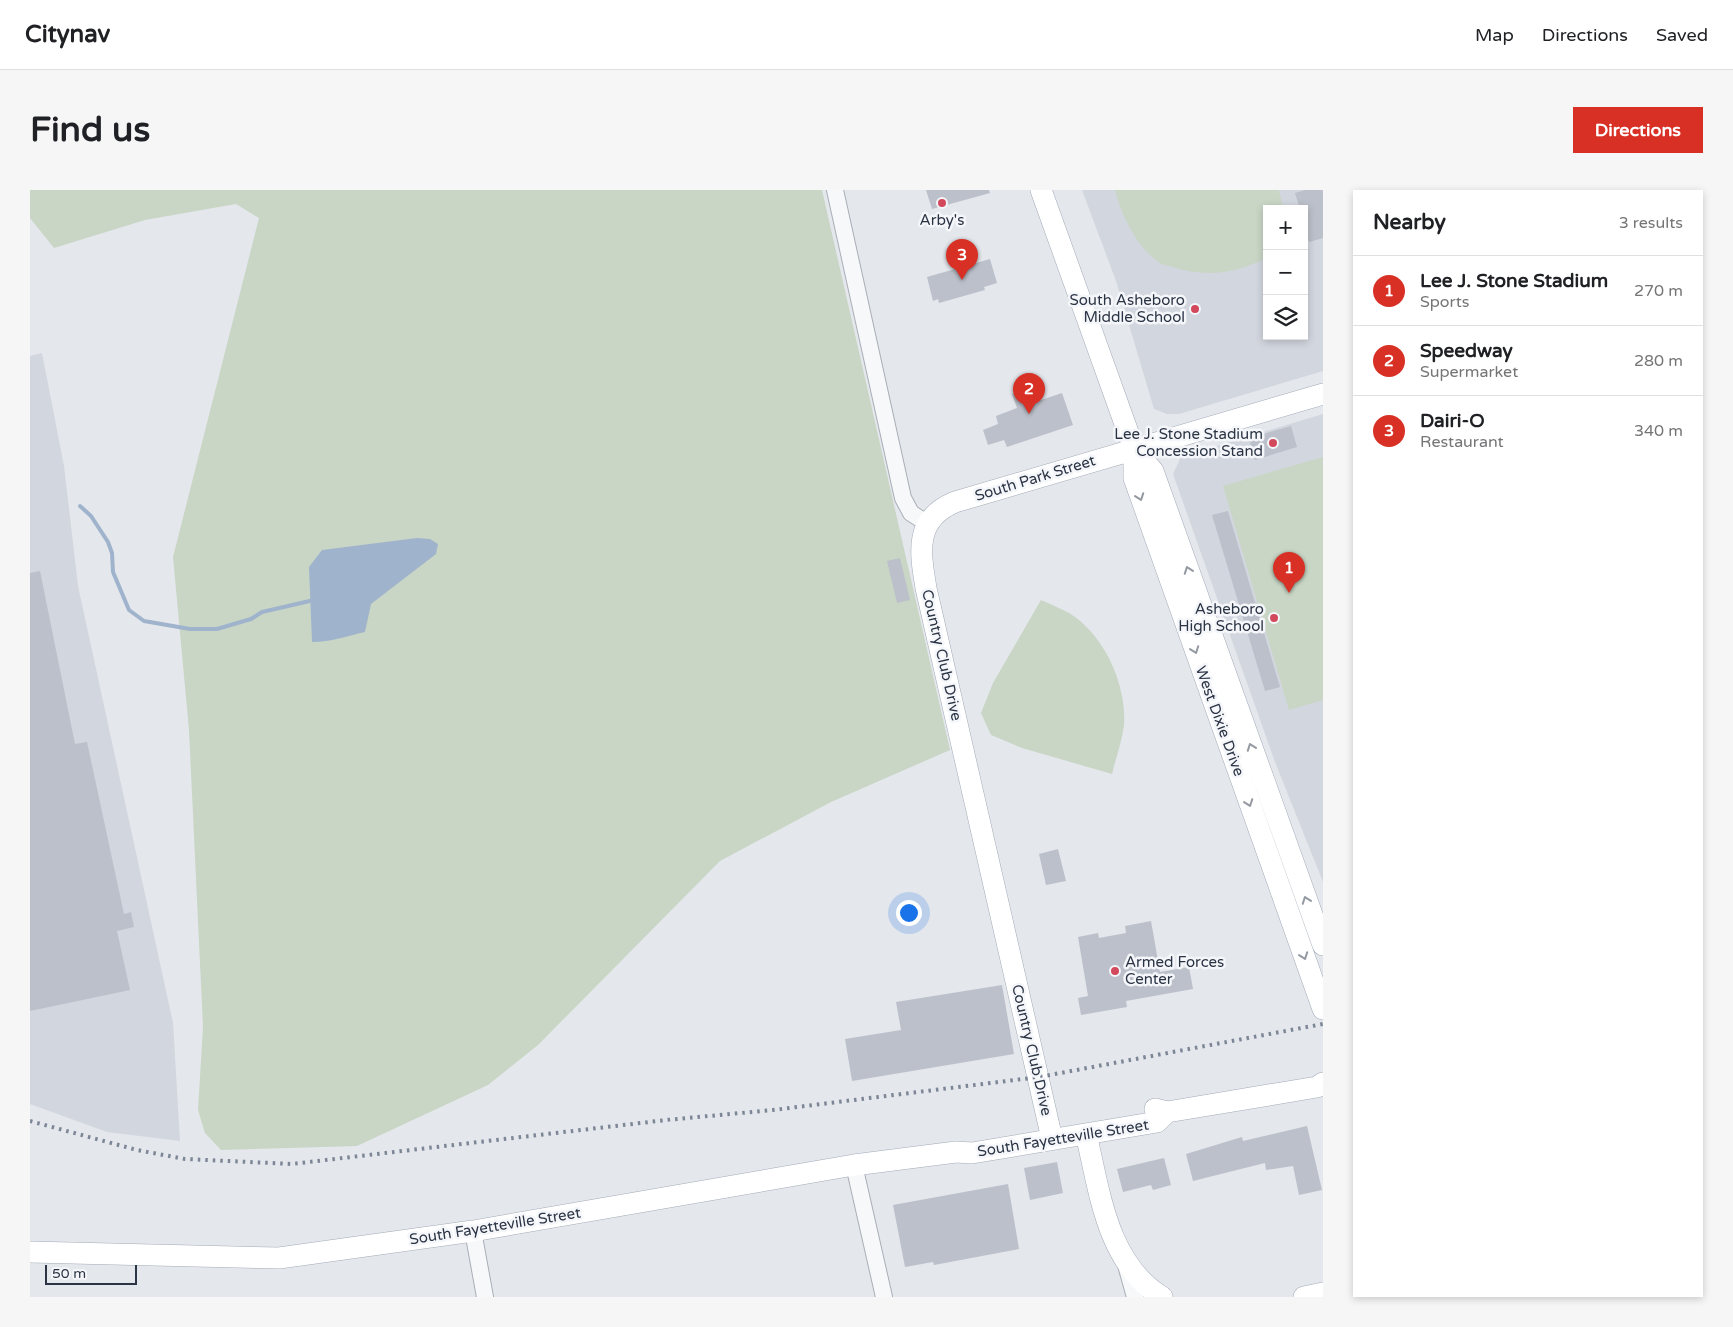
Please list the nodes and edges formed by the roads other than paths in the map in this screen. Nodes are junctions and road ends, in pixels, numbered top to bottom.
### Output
1 (835, 190) edge
2 (1041, 190) edge
3 (1323, 394) edge
4 (1134, 449) junction
5 (928, 524) junction
6 (1323, 946) edge
7 (1320, 1000) edge
8 (1321, 1086) edge
9 (1167, 1112) junction
10 (1050, 1130) junction
11 (1086, 1134) junction
12 (956, 1152) junction
13 (854, 1164) junction
14 (473, 1230) junction
15 (30, 1252) edge
16 (1126, 1265) junction
17 (485, 1297) edge
18 (884, 1297) edge
19 (1135, 1297) edge
20 (1162, 1297) edge

1 - 5 street
2 - 4 main road, West Dixie Drive
3 - 4 main road, South Park Street
4 - 5 main road, South Park Street
6 -> 4 main road, West Dixie Drive
4 -> 7 main road, West Dixie Drive
5 - 10 main road, Country Club Drive
8 - 9 main road, South Fayetteville Street
9 - 10 main road, South Fayetteville Street
9 - 11 main road, South Fayetteville Street
10 - 12 main road, South Fayetteville Street
11 - 12 main road, South Fayetteville Street
11 - 16 main road
12 - 13 main road, South Fayetteville Street
13 - 14 main road, South Fayetteville Street
13 - 18 street
14 - 15 main road, South Fayetteville Street
14 - 17 street
16 - 19 street
16 - 20 main road

